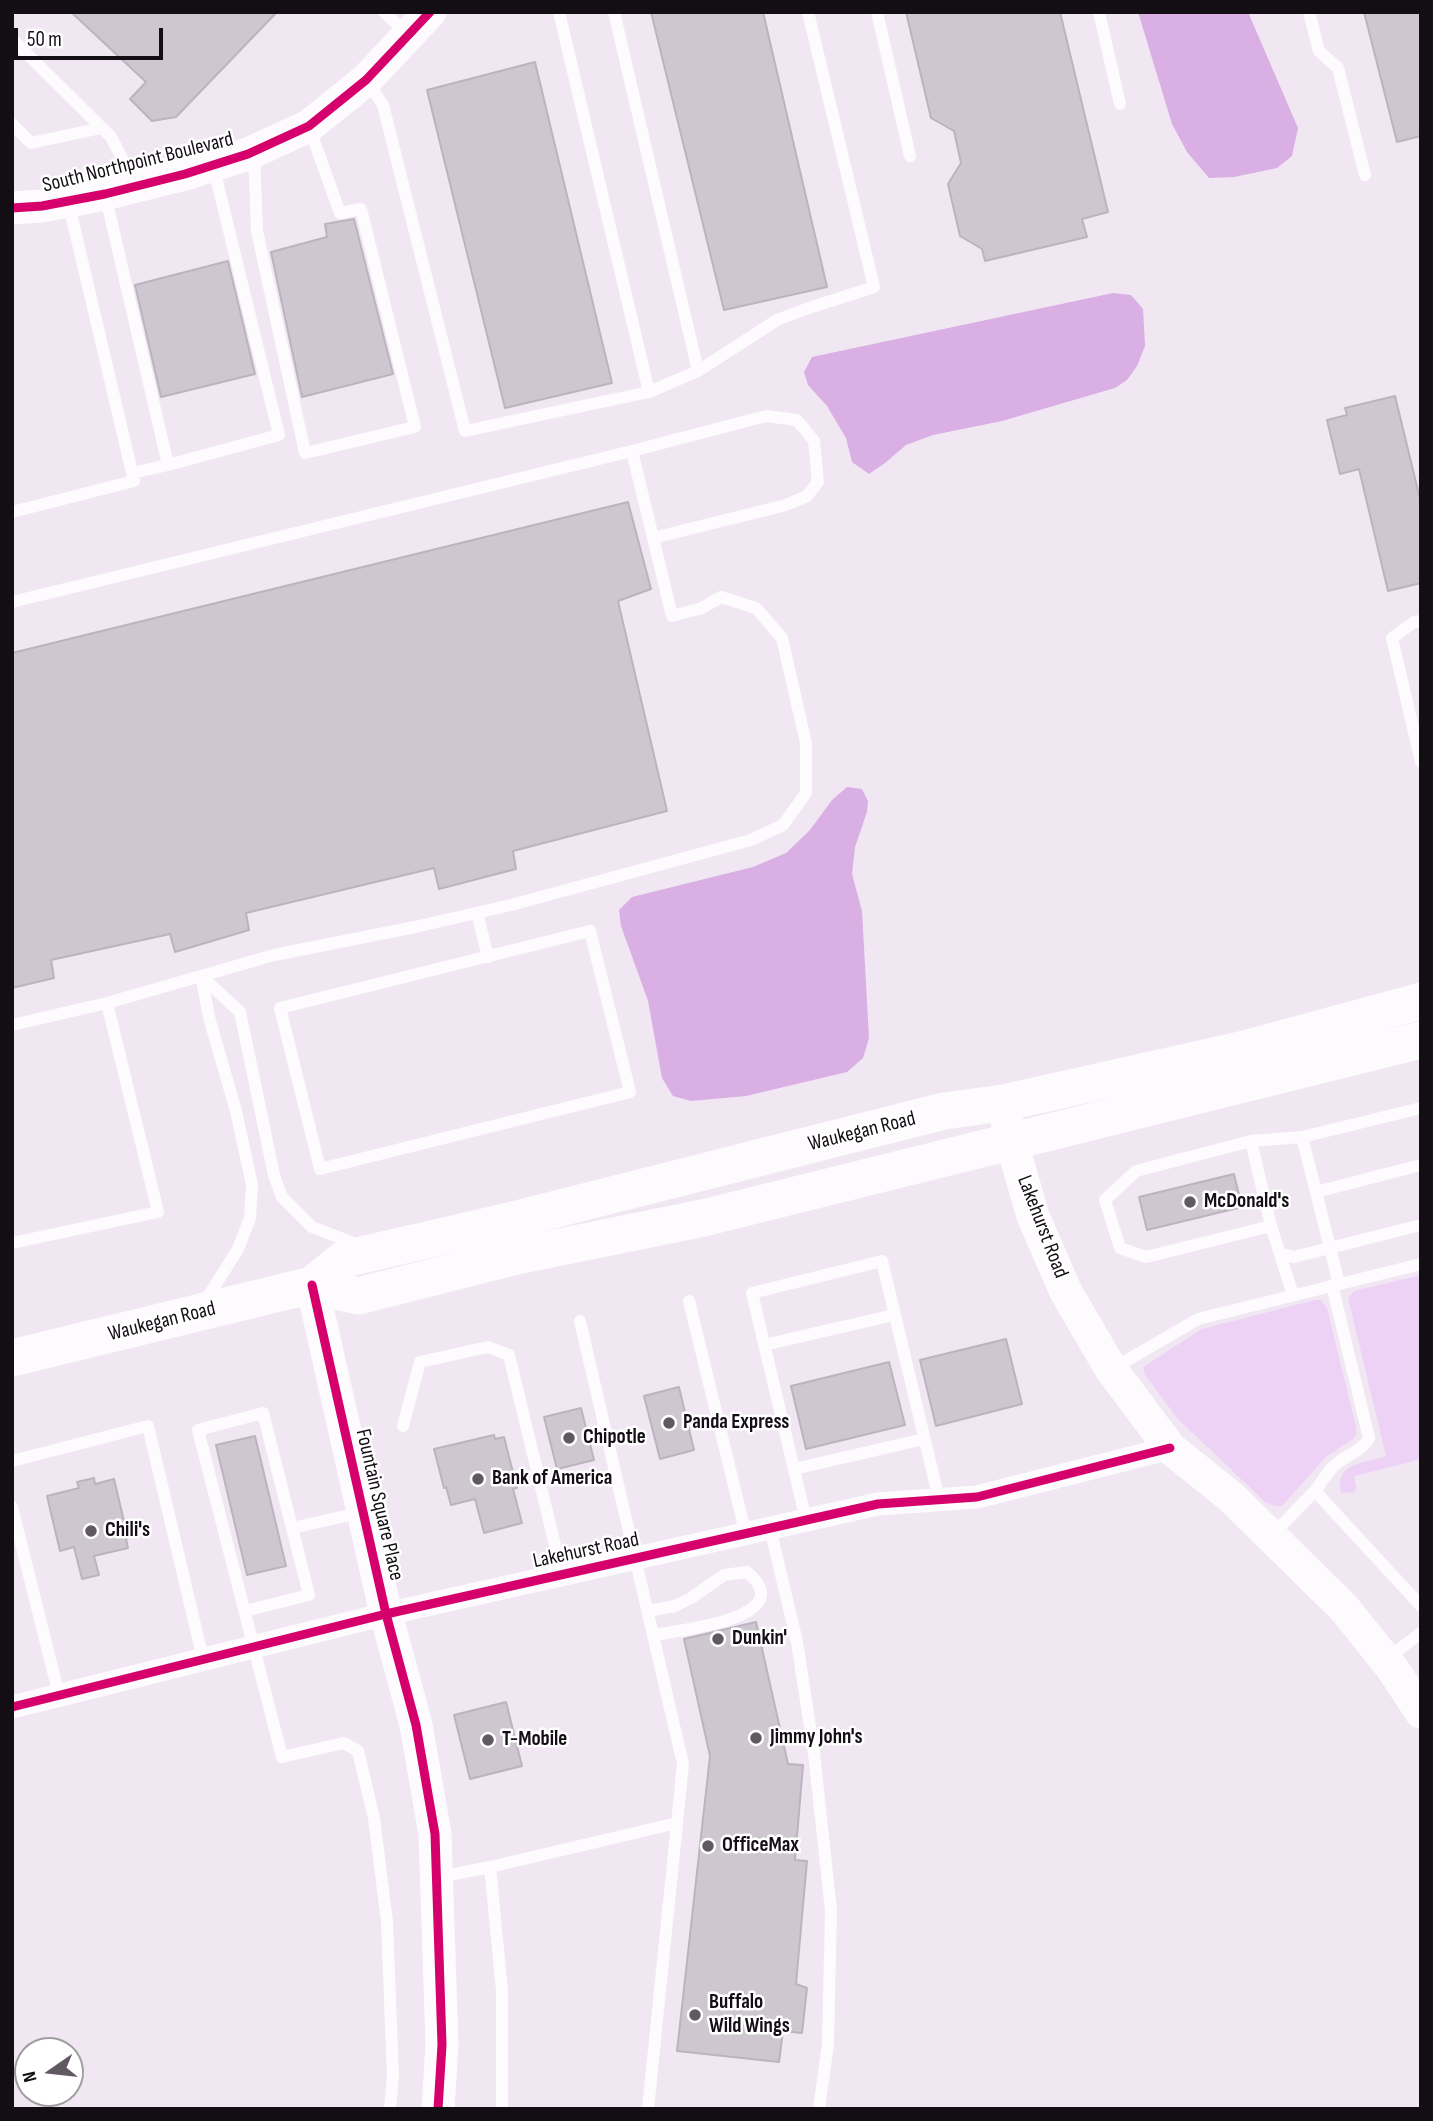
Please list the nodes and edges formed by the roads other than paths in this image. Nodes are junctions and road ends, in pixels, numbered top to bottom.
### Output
1 (384, 12) edge
2 (559, 12) edge
3 (614, 12) edge
4 (808, 12) edge
5 (877, 12) edge
6 (1099, 12) edge
7 (1309, 12) edge
8 (419, 24) edge
9 (12, 39) edge
10 (366, 80) junction
11 (1120, 104) dead end
12 (12, 124) edge
13 (309, 126) junction
14 (102, 128) junction
15 (254, 151) junction
16 (910, 156) dead end
17 (213, 165) junction
18 (1365, 175) dead end
19 (117, 191) junction
20 (68, 201) junction
21 (12, 208) edge
22 (698, 372) junction
23 (649, 392) junction
24 (632, 451) junction
25 (168, 465) junction
26 (132, 473) junction
27 (12, 512) edge
28 (653, 538) junction
29 (12, 602) edge
30 (1421, 621) edge
31 (1421, 762) edge
32 (477, 913) junction
33 (488, 957) junction
34 (201, 976) junction
35 (1421, 1001) edge
36 (107, 1003) junction
37 (12, 1025) edge
38 (1421, 1040) edge
39 (1003, 1103) junction
40 (1421, 1108) edge
41 (1302, 1137) junction
42 (1011, 1140) junction
43 (1251, 1141) junction
44 (1421, 1166) edge
45 (1316, 1192) junction
46 (1421, 1225) edge
47 (1271, 1226) junction
48 (12, 1243) edge
49 (1330, 1248) junction
50 (376, 1251) junction
51 (1281, 1254) junction
52 (1421, 1264) edge
53 (312, 1285) junction
54 (1336, 1285) junction
55 (1293, 1295) junction
56 (689, 1301) dead end
57 (197, 1314) junction
58 (894, 1315) junction
59 (580, 1321) dead end
60 (764, 1345) junction
61 (12, 1358) edge
62 (1111, 1369) junction
63 (403, 1426) dead end
64 (924, 1439) junction
65 (1170, 1448) junction
66 (12, 1461) edge
67 (794, 1469) junction
68 (1315, 1491) junction
69 (939, 1499) junction
70 (12, 1507) edge
71 (363, 1512) junction
72 (806, 1520) junction
73 (292, 1528) junction
74 (770, 1528) junction
75 (746, 1535) junction
76 (1271, 1536) junction
77 (634, 1558) junction
78 (562, 1574) junction
79 (1421, 1606) edge
80 (245, 1611) junction
81 (648, 1611) junction
82 (386, 1614) junction
83 (1421, 1633) edge
84 (654, 1635) junction
85 (254, 1646) junction
86 (203, 1659) junction
87 (1385, 1660) junction
88 (59, 1695) junction
89 (12, 1707) edge
90 (1421, 1712) edge
91 (677, 1823) junction
92 (490, 1867) junction
93 (436, 1878) junction
94 (390, 2109) edge
95 (438, 2109) edge
96 (502, 2109) edge
97 (648, 2109) edge
98 (819, 2109) edge

1 - 8 lane
2 - 23 lane
3 - 22 lane
4 - 22 lane
5 - 16 lane
6 - 11 lane
7 - 18 lane
8 - 10 street, South Northpoint Boulevard
9 - 14 lane
10 - 13 street, South Northpoint Boulevard
10 - 23 lane
12 - 14 lane
13 - 15 street, South Northpoint Boulevard
13 - 15 lane
14 - 19 lane
15 - 17 street, South Northpoint Boulevard
17 - 19 street, South Northpoint Boulevard
17 - 25 lane
19 - 20 street, South Northpoint Boulevard
19 - 25 lane
20 - 21 street, South Northpoint Boulevard
20 - 26 lane
22 - 23 lane
24 - 28 lane
24 - 28 lane
24 - 29 lane
25 - 26 lane
26 - 27 lane
28 - 32 lane
30 - 31 lane
32 - 33 lane
32 - 34 lane
33 - 33 lane
34 - 36 lane
34 - 50 lane
34 - 57 lane
35 - 39 main road, Waukegan Road
36 - 37 lane
36 - 48 lane
38 - 42 main road, Waukegan Road
39 - 42 street, Lakehurst Road
39 - 50 main road, Waukegan Road
40 - 41 lane
41 - 43 lane
41 - 45 lane
42 - 53 main road, Waukegan Road
42 - 62 street, Lakehurst Road
43 - 47 lane
43 - 47 lane
44 - 45 lane
45 - 49 lane
46 - 49 lane
47 - 51 lane
49 - 51 lane
49 - 54 lane
50 - 53 main road, Waukegan Road
51 - 55 lane
52 - 54 lane
53 - 57 main road, Waukegan Road
53 - 71 street, Fountain Square Place
54 - 55 lane
54 - 68 lane
55 - 62 lane
56 - 75 lane
57 - 61 main road, Waukegan Road
58 - 60 lane
58 - 60 lane
58 - 64 lane
59 - 77 lane
60 - 67 lane
62 - 65 street, Lakehurst Road
63 - 78 lane
64 - 67 lane
64 - 69 lane
65 - 69 street, Lakehurst Road
65 - 76 street, Lakehurst Road
66 - 86 lane
67 - 72 lane
68 - 76 lane
68 - 79 lane
69 - 72 street, Lakehurst Road
70 - 88 lane
71 - 73 lane
71 - 82 street, Fountain Square Place
72 - 74 street, Lakehurst Road
73 - 80 lane
73 - 80 lane
74 - 75 street, Lakehurst Road
74 - 98 lane
75 - 77 street, Lakehurst Road
76 - 87 street, Lakehurst Road
77 - 78 street, Lakehurst Road
77 - 81 lane
78 - 82 street, Lakehurst Road
80 - 85 lane
81 - 84 lane
81 - 84 lane
82 - 85 street, Lakehurst Road
82 - 93 street, Fountain Square Place
83 - 87 lane
84 - 91 lane
85 - 86 street, Lakehurst Road
85 - 94 lane
86 - 88 street, Lakehurst Road
87 - 90 street, Lakehurst Road
88 - 89 street, Lakehurst Road
91 - 92 lane
91 - 97 lane
92 - 93 lane
92 - 96 lane
93 - 95 street, Fountain Square Place

